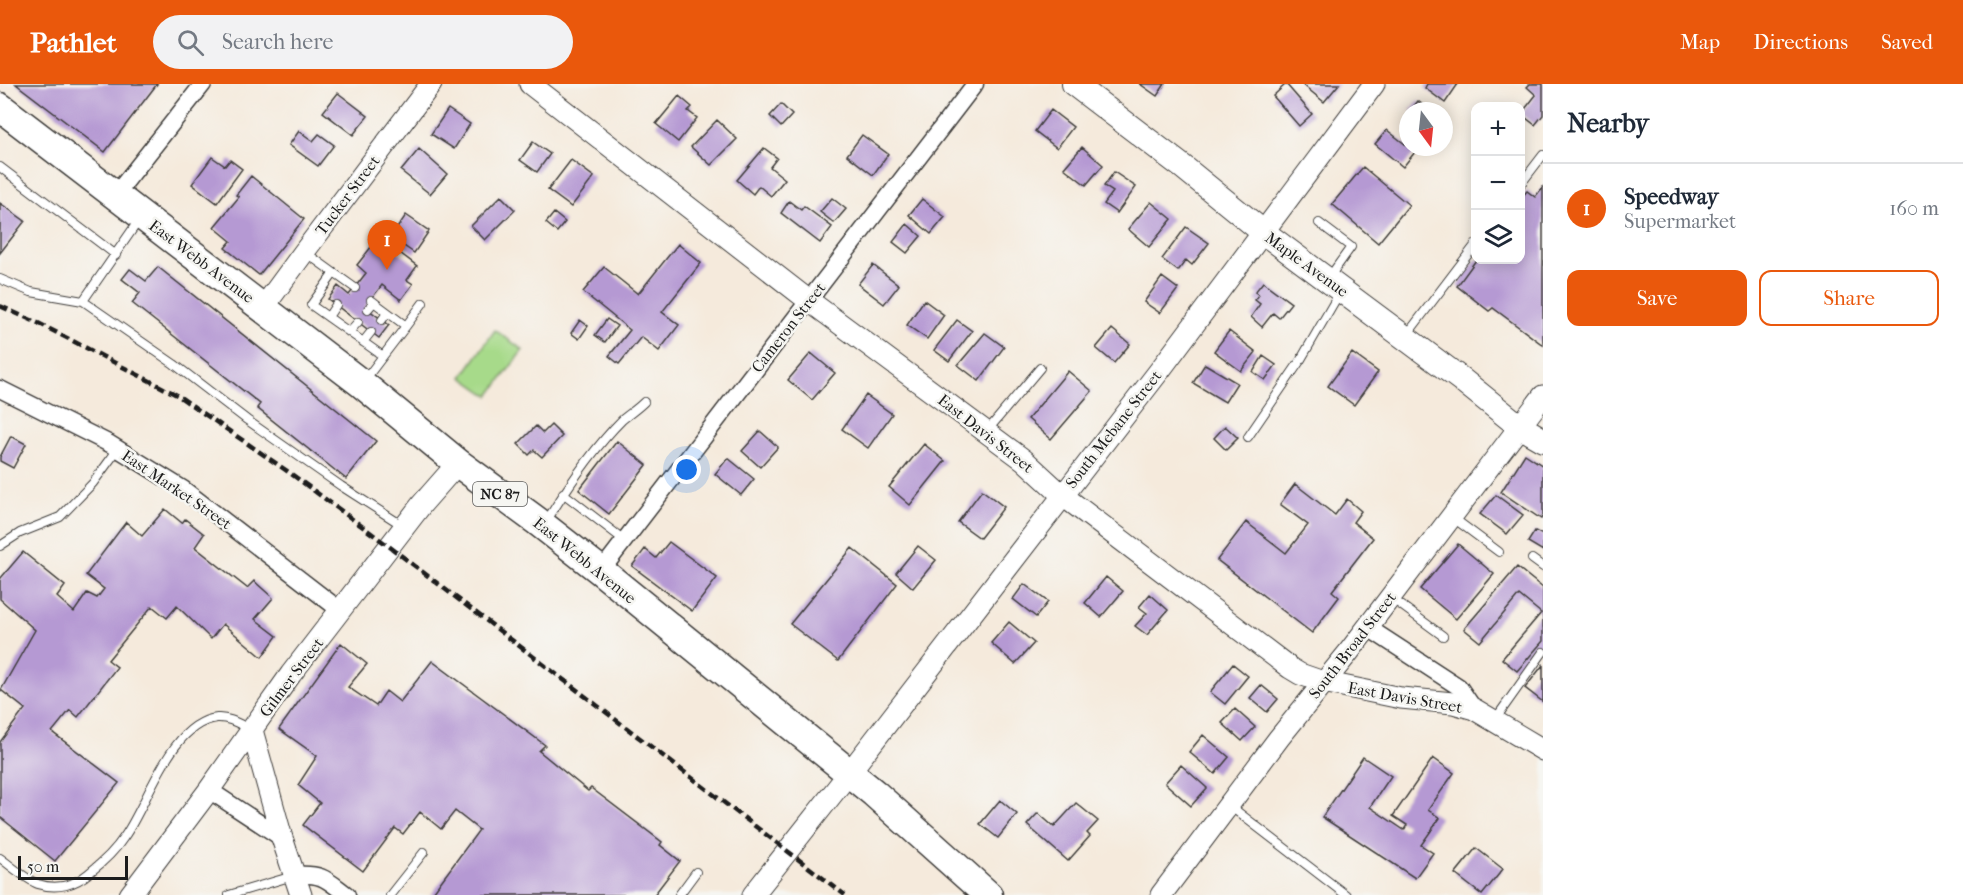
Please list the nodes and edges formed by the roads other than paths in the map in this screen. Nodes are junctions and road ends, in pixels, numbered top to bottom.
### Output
1 (203, 84) edge
2 (431, 84) edge
3 (530, 84) edge
4 (975, 84) edge
5 (1074, 84) edge
6 (1374, 84) edge
7 (0, 107) edge
8 (1543, 155) edge
9 (0, 167) edge
10 (1525, 180) edge
11 (116, 194) junction
12 (143, 215) junction
13 (1319, 223) dead end
14 (1263, 232) junction
15 (1471, 250) edge
16 (304, 252) junction
17 (116, 255) junction
18 (334, 273) junction
19 (0, 279) edge
20 (1335, 284) junction
21 (350, 289) dead end
22 (808, 300) junction
23 (83, 301) junction
24 (423, 303) dead end
25 (371, 304) dead end
26 (336, 305) dead end
27 (264, 308) junction
28 (328, 317) junction
29 (358, 322) dead end
30 (406, 326) junction
31 (350, 332) junction
32 (371, 332) dead end
33 (1405, 336) junction
34 (363, 342) junction
35 (383, 356) junction
36 (1040, 368) dead end
37 (362, 384) junction
38 (0, 389) edge
39 (1543, 396) edge
40 (644, 402) dead end
41 (1519, 426) junction
42 (987, 432) junction
43 (1248, 437) dead end
44 (1543, 440) edge
45 (118, 449) junction
46 (458, 463) junction
47 (563, 494) junction
48 (1062, 495) junction
49 (1452, 517) junction
50 (544, 526) junction
51 (405, 527) junction
52 (624, 540) junction
53 (0, 546) edge
54 (1499, 552) dead end
55 (1532, 559) dead end
56 (1543, 567) edge
57 (601, 570) junction
58 (1390, 597) junction
59 (341, 611) junction
60 (1367, 627) junction
61 (1443, 636) dead end
62 (1543, 652) edge
63 (1323, 682) junction
64 (1474, 709) junction
65 (1494, 721) junction
66 (252, 730) junction
67 (1543, 750) edge
68 (849, 773) junction
69 (209, 790) junction
70 (1230, 806) junction
71 (282, 838) junction
72 (424, 852) dead end
73 (0, 858) edge
74 (696, 872) dead end
75 (299, 885) edge
76 (130, 895) edge
77 (229, 895) edge
78 (347, 895) edge
79 (390, 895) edge
80 (679, 895) edge
81 (753, 895) edge
82 (988, 895) edge
83 (1161, 895) edge
84 (1346, 895) edge

1 - 11 street
2 - 16 street, Tucker Street
3 - 22 street, East Davis Street
4 - 22 street, Cameron Street
5 - 14 main road, Maple Avenue
6 - 14 street, South Mebane Street
7 - 11 highway, East Webb Avenue / NC 87
8 - 10 lane
9 - 17 lane
11 - 12 highway, East Webb Avenue / NC 87
12 - 17 lane
12 - 27 highway, East Webb Avenue / NC 87
13 - 20 lane
14 - 20 main road, Maple Avenue
14 - 48 street, South Mebane Street
15 - 33 lane
16 - 18 lane
16 - 27 street, Tucker Street
17 - 23 lane
18 - 21 lane
18 - 28 lane
19 - 23 lane
20 - 33 main road, Maple Avenue
20 - 43 lane
22 - 42 street, East Davis Street
22 - 52 street, Cameron Street
23 - 51 lane
24 - 30 lane
25 - 30 lane
26 - 28 lane
27 - 37 highway, East Webb Avenue / NC 87
28 - 31 lane
29 - 31 lane
30 - 35 lane
31 - 34 lane
32 - 34 lane
33 - 41 main road, Maple Avenue
34 - 35 lane
35 - 37 lane
36 - 42 lane
37 - 46 highway, East Webb Avenue / NC 87
38 - 45 street, East Market Street
39 - 41 street, South Broad Street
40 - 47 lane
41 - 44 main road, Maple Avenue
41 - 49 street, South Broad Street
42 - 48 street, East Davis Street
45 - 53 lane
45 - 59 street, East Market Street
46 - 50 highway, East Webb Avenue / NC 87
46 - 51 street, Gilmer Street
47 - 50 lane
47 - 52 lane
48 - 63 street, East Davis Street
48 - 68 street, South Mebane Street
49 - 54 lane
49 - 58 street, South Broad Street
50 - 57 highway, East Webb Avenue / NC 87
51 - 59 street, Gilmer Street
52 - 57 street, Cameron Street
55 - 56 lane
57 - 68 highway, East Webb Avenue / NC 87
58 - 60 street, South Broad Street
58 - 61 lane
59 - 66 street, Gilmer Street
60 - 63 street, South Broad Street
60 - 64 street, East Davis Street
62 - 65 lane
63 - 64 street, East Davis Street
63 - 70 street, South Broad Street
64 - 65 street, East Davis Street
65 - 67 street, East Davis Street
66 - 69 street, Gilmer Street
66 - 71 street
66 - 73 lane
68 - 81 street, South Mebane Street
68 - 82 highway, East Webb Avenue / NC 87
69 - 71 street
69 - 76 street, Gilmer Street
70 - 83 street, South Broad Street
70 - 84 lane
71 - 75 street
72 - 79 lane
74 - 80 lane
75 - 77 lane
75 - 78 street

